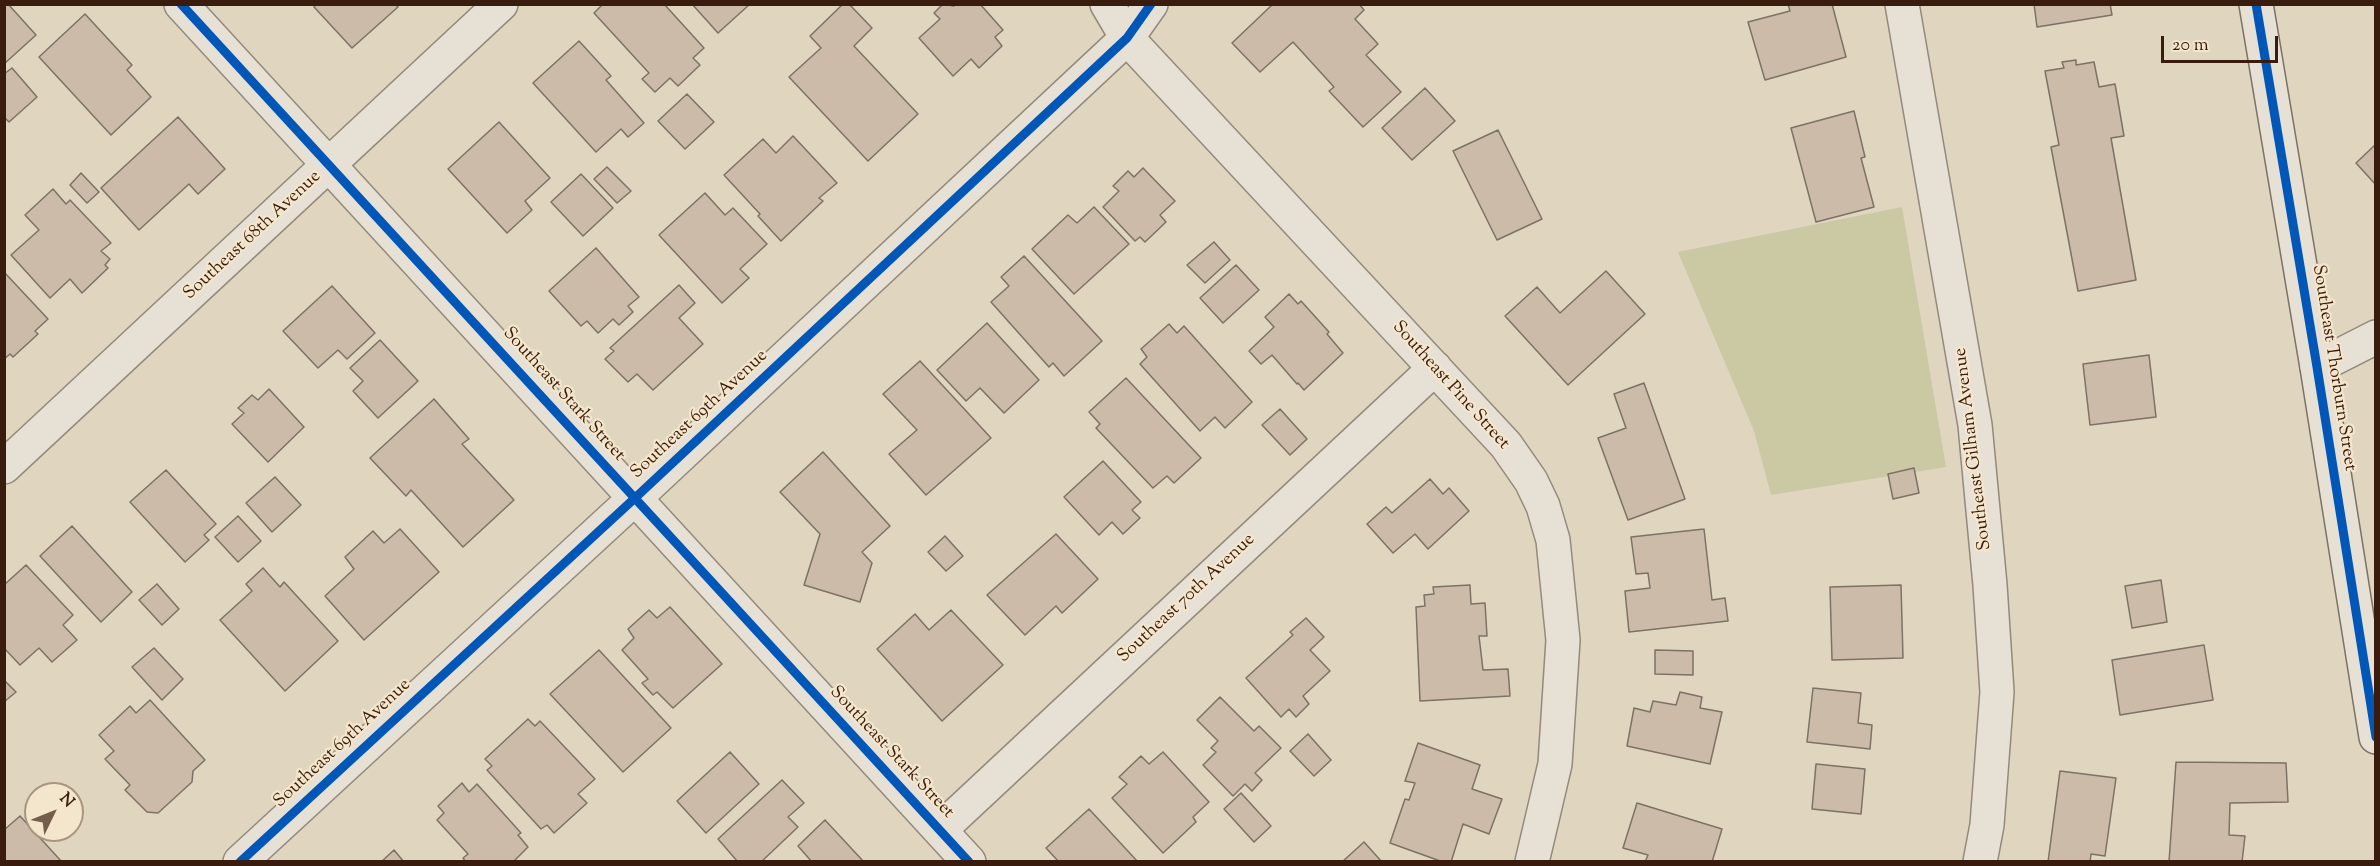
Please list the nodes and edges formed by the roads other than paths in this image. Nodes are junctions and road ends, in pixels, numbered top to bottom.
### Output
1 (181, 4) edge
2 (501, 4) edge
3 (1107, 4) edge
4 (1151, 4) edge
5 (1902, 4) edge
6 (2256, 4) edge
7 (1127, 38) junction
8 (329, 164) junction
9 (2376, 337) edge
10 (2317, 367) junction
11 (1435, 369) junction
12 (4, 467) edge
13 (635, 498) junction
14 (2376, 737) edge
15 (940, 830) junction
16 (240, 861) edge
17 (969, 861) edge
18 (1532, 861) edge
19 (1980, 861) edge

1 - 8 street, Southeast Stark Street
2 - 8 street, Southeast 68th Avenue
3 - 7 street, Southeast Pine Street
4 - 7 street, Southeast 69th Avenue
5 - 19 street, Southeast Gilham Avenue
6 - 10 street, Southeast Thorburn Street
7 - 11 street, Southeast Pine Street
7 - 13 street, Southeast 69th Avenue
8 - 12 street, Southeast 68th Avenue
8 - 13 street, Southeast Stark Street
9 - 10 street
10 - 14 street, Southeast Thorburn Street
11 - 15 street, Southeast 70th Avenue
11 - 18 street, Southeast Pine Street
13 - 15 street, Southeast Stark Street
13 - 16 street, Southeast 69th Avenue
15 - 17 street, Southeast Stark Street

